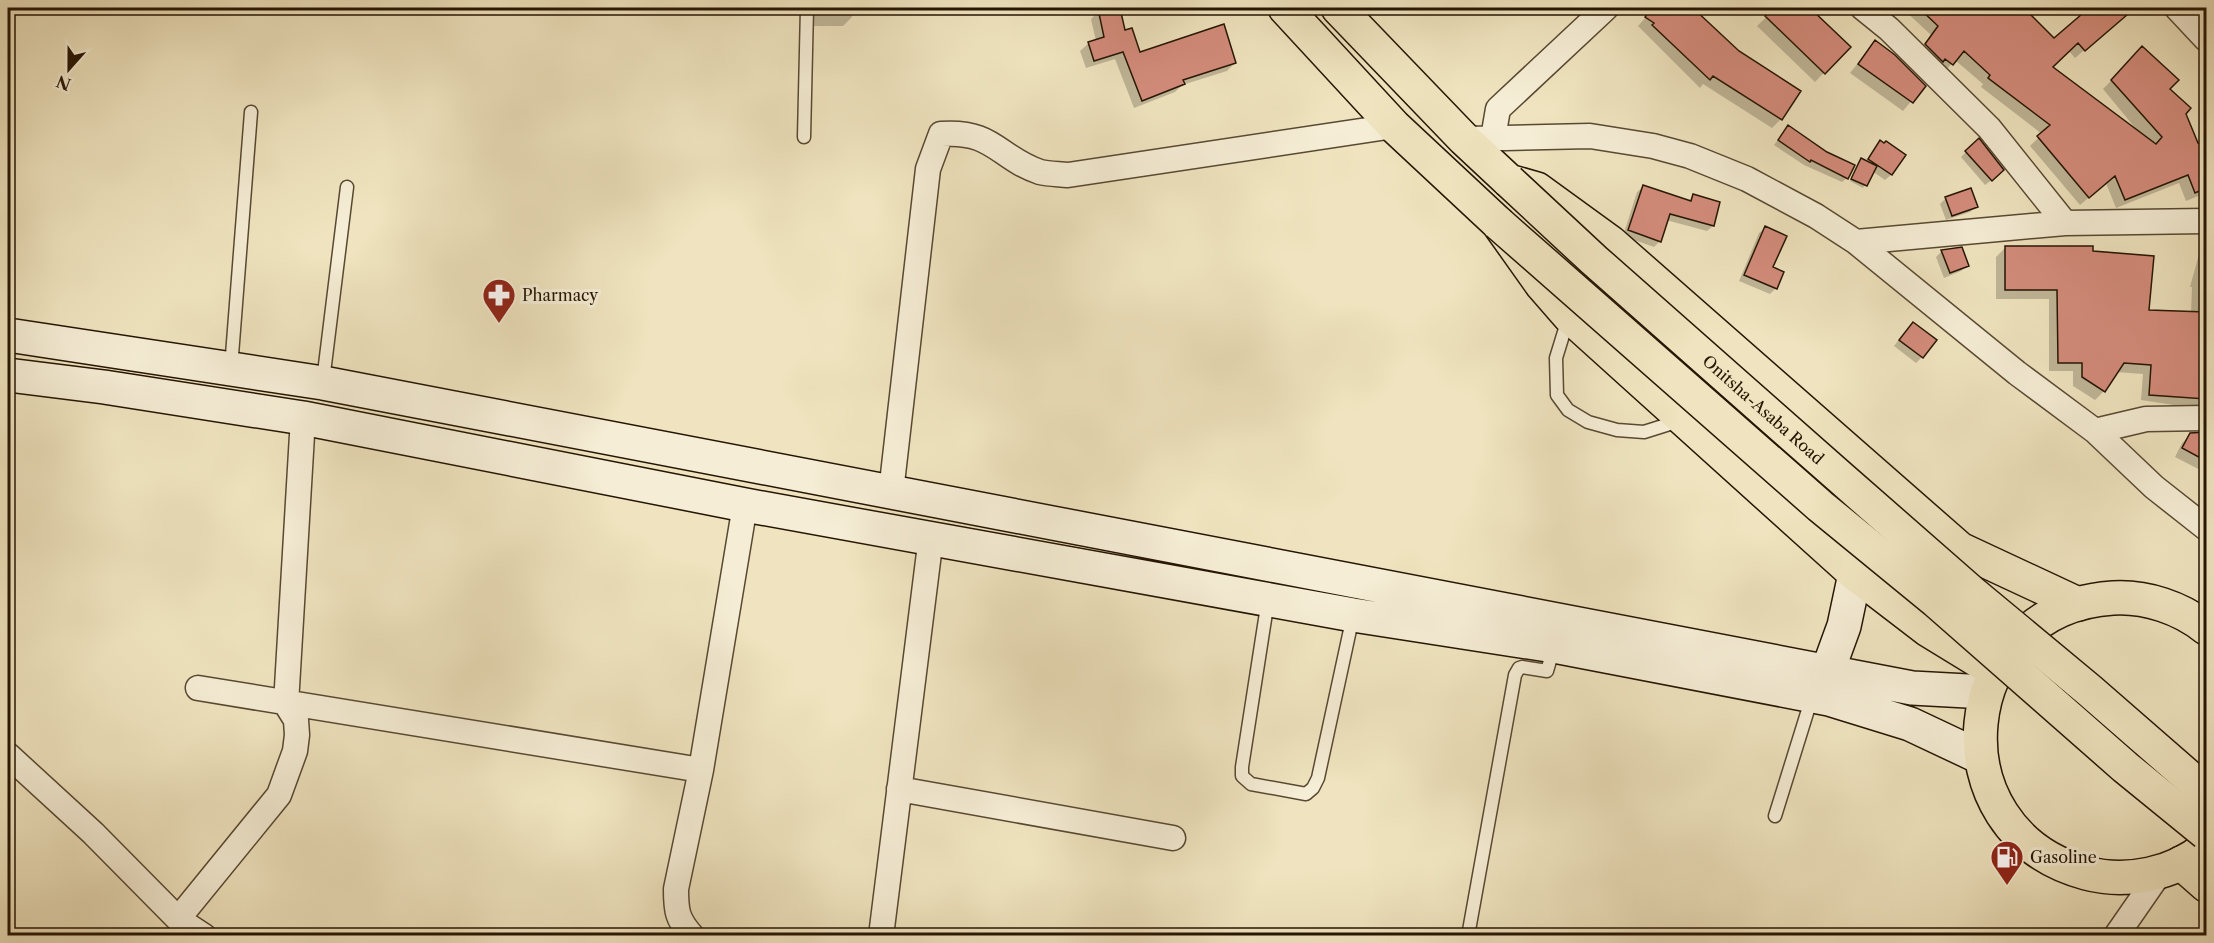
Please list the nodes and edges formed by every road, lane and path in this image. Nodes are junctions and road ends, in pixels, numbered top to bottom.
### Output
1 (807, 8) edge
2 (1285, 8) edge
3 (1338, 8) edge
4 (1606, 8) edge
5 (1863, 8) edge
6 (2177, 8) edge
7 (2206, 39) edge
8 (251, 112) dead end
9 (1394, 126) junction
10 (804, 137) dead end
11 (1479, 139) junction
12 (1509, 181) junction
13 (347, 187) dead end
14 (2206, 221) edge
15 (1498, 223) junction
16 (2065, 223) junction
17 (1856, 242) junction
18 (1569, 316) junction
19 (8, 335) edge
20 (231, 369) junction
21 (8, 375) edge
22 (323, 383) junction
23 (303, 418) junction
24 (2206, 418) edge
25 (1683, 420) junction
26 (2095, 431) junction
27 (891, 492) junction
28 (745, 505) junction
29 (2206, 528) edge
30 (931, 537) junction
31 (1855, 574) junction
32 (1268, 599) junction
33 (2078, 604) junction
34 (1353, 615) junction
35 (2206, 628) edge
36 (1554, 646) junction
37 (1991, 682) junction
38 (1820, 683) junction
39 (198, 688) dead end
40 (286, 704) junction
41 (8, 755) edge
42 (1980, 757) junction
43 (701, 771) junction
44 (899, 789) junction
45 (2206, 792) edge
46 (1775, 816) dead end
47 (2206, 833) edge
48 (1173, 838) dead end
49 (2183, 861) edge
50 (2206, 885) edge
51 (178, 919) junction
52 (204, 936) edge
53 (692, 936) edge
54 (881, 936) edge
55 (1468, 936) edge
56 (2116, 936) edge

1 - 10 lane
2 - 9 main road
3 - 11 main road, Onitsha-Asaba Road
4 - 11 street
5 - 16 street
6 - 7 street
8 - 20 lane
9 - 15 main road
9 - 27 street
11 - 12 main road, Onitsha-Asaba Road
11 - 17 street
12 - 33 main road
12 - 45 main road, Onitsha-Asaba Road, bridge
13 - 22 lane
14 - 16 street
15 - 18 main road
15 - 47 main road, bridge
16 - 17 street
17 - 26 street
18 - 25 main road
18 - 25 lane
19 - 20 main road
20 - 22 main road
21 - 23 main road
22 - 27 main road
23 - 28 main road
23 - 40 street
24 - 26 street
25 - 31 main road
26 - 29 street
27 - 38 main road
28 - 30 main road
28 - 43 street
30 - 32 main road
30 - 44 street
31 - 37 main road
31 - 38 main road
32 - 34 main road
32 - 34 lane
33 - 35 main road
33 - 37 main road
34 - 36 main road
36 - 38 main road
36 - 55 lane
37 - 38 main road
37 - 42 main road
38 - 42 main road
38 - 46 lane
39 - 40 street
40 - 43 street
40 - 51 street
41 - 51 street
42 - 49 main road
43 - 53 street
44 - 48 street
44 - 54 street
49 - 50 main road
49 - 56 street
51 - 52 street

